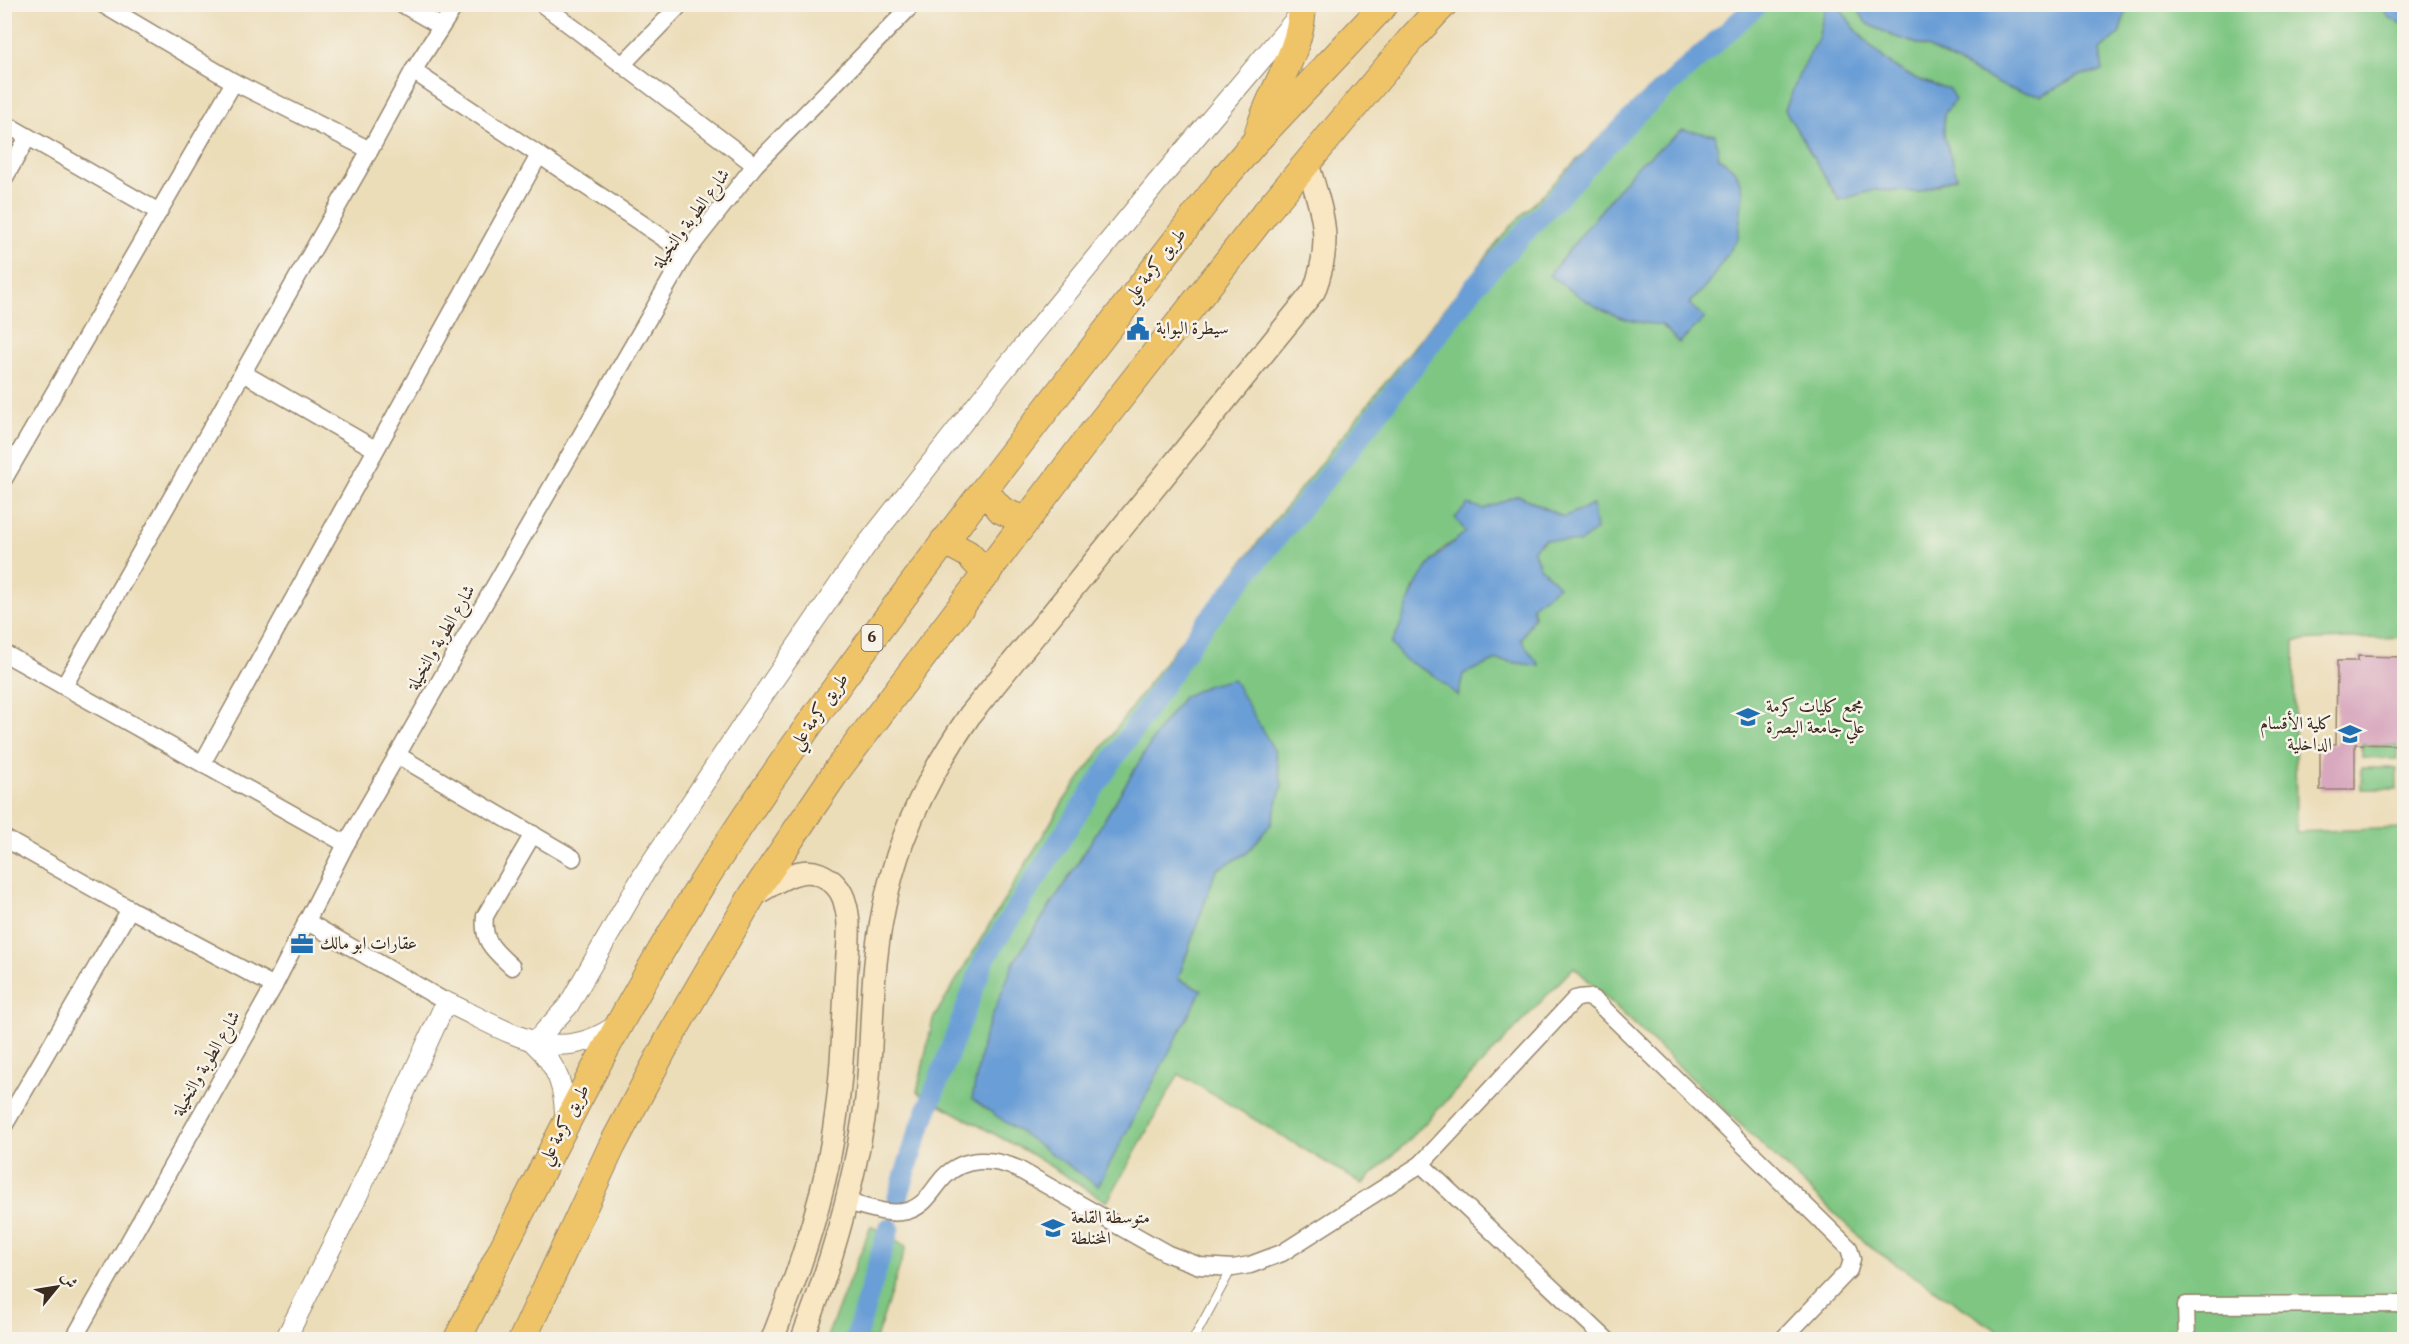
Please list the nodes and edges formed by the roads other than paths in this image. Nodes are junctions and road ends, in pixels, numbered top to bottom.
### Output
1 (102, 4) edge
2 (402, 4) edge
3 (456, 4) edge
4 (542, 4) edge
5 (681, 4) edge
6 (913, 4) edge
7 (1385, 4) edge
8 (1444, 4) edge
9 (1305, 8) edge
10 (440, 26) junction
11 (622, 66) junction
12 (413, 71) junction
13 (234, 82) junction
14 (4, 123) edge
15 (28, 137) junction
16 (1256, 142) junction
17 (370, 150) junction
18 (538, 157) junction
19 (1307, 162) junction
20 (755, 165) junction
21 (4, 179) edge
22 (159, 212) junction
23 (686, 254) junction
24 (243, 373) junction
25 (375, 449) junction
26 (6, 475) edge
27 (984, 490) junction
28 (1025, 521) junction
29 (944, 541) junction
30 (987, 574) junction
31 (4, 653) edge
32 (64, 686) junction
33 (397, 755) junction
34 (203, 762) junction
35 (533, 834) junction
36 (4, 838) edge
37 (346, 844) junction
38 (573, 858) dead end
39 (752, 896) junction
40 (130, 909) junction
41 (306, 921) junction
42 (512, 967) dead end
43 (274, 986) junction
44 (446, 1002) junction
45 (619, 1024) junction
46 (534, 1043) junction
47 (565, 1124) junction
48 (4, 1126) edge
49 (1421, 1164) junction
50 (847, 1202) junction
51 (808, 1241) junction
52 (835, 1248) junction
53 (1233, 1268) junction
54 (2404, 1305) edge
55 (73, 1340) edge
56 (285, 1340) edge
57 (457, 1340) edge
58 (522, 1340) edge
59 (772, 1340) edge
60 (802, 1340) edge
61 (1193, 1340) edge
62 (1607, 1340) edge
63 (1782, 1340) edge
64 (2187, 1340) edge

1 - 13 street
2 - 10 street
3 - 10 street
4 - 11 street
5 - 11 street
6 - 20 street, شارع الطوبة والنخيلة
7 - 16 highway, طريق كرمة علي / 6
8 - 19 highway
9 - 16 highway
9 - 46 street
10 - 12 street
11 - 20 street
12 - 17 street
12 - 18 street
13 - 17 street
13 - 22 street
14 - 15 street
15 - 21 street
15 - 22 street
16 - 27 highway, طريق كرمة علي / 6
17 - 24 street
18 - 23 street
18 - 25 street
19 - 28 highway
19 - 50 main road
20 - 23 street, شارع الطوبة والنخيلة
22 - 26 street
23 - 33 street, شارع الطوبة والنخيلة
24 - 25 street
24 - 32 street
25 - 34 street
27 - 28 highway
27 - 29 highway, طريق كرمة علي / 6
28 - 30 highway
29 - 30 highway
29 - 45 highway, طريق كرمة علي / 6
30 - 39 highway
31 - 32 street
32 - 34 street
33 - 35 street
33 - 37 street, شارع الطوبة والنخيلة
34 - 37 street
35 - 38 street
35 - 42 street
36 - 40 street
37 - 41 street, شارع الطوبة والنخيلة
39 - 51 main road
39 - 58 highway
40 - 43 street
40 - 48 street
41 - 43 street, شارع الطوبة والنخيلة
41 - 44 street
43 - 55 street, شارع الطوبة والنخيلة
44 - 46 street
44 - 56 street
45 - 46 street
45 - 47 highway, طريق كرمة علي / 6
46 - 47 street
47 - 57 highway, طريق كرمة علي / 6
49 - 53 street
49 - 62 street
49 - 63 street
50 - 52 main road
50 - 53 street
51 - 52 main road
51 - 59 main road
52 - 60 main road
53 - 61 lane
54 - 64 street

